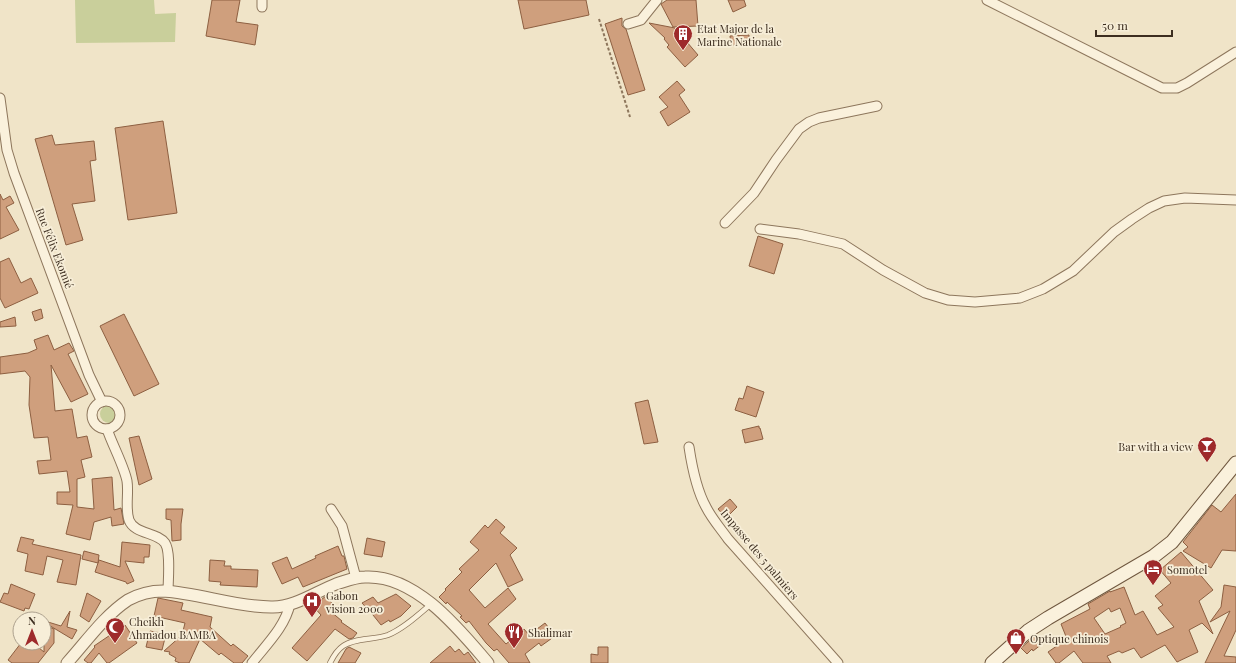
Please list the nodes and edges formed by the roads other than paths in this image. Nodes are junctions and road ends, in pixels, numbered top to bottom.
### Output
1 (657, 0) edge
2 (987, 0) edge
3 (628, 24) dead end
4 (1236, 52) edge
5 (0, 98) edge
6 (877, 106) dead end
7 (2, 129) edge
8 (1236, 200) edge
9 (725, 223) dead end
10 (760, 229) dead end
11 (102, 402) junction
12 (107, 429) junction
13 (689, 447) dead end
14 (1236, 463) edge
15 (331, 509) dead end
16 (356, 578) junction
17 (168, 592) junction
18 (432, 603) junction
19 (290, 604) junction
20 (67, 663) edge
21 (252, 663) edge
22 (330, 663) edge
23 (488, 663) edge
24 (838, 663) edge
25 (992, 663) edge

1 - 3 street
2 - 4 street
5 - 7 street, Rue Félix Ekomié
6 - 9 street
7 - 11 street, Rue Félix Ekomié
8 - 10 street
11 - 12 street
11 - 12 street
12 - 17 street
13 - 24 street, Impasse des 5 palmiers
14 - 25 main road
15 - 16 street
16 - 18 street
16 - 19 street
17 - 19 street
17 - 20 street
18 - 22 lane
18 - 23 street
19 - 21 street

